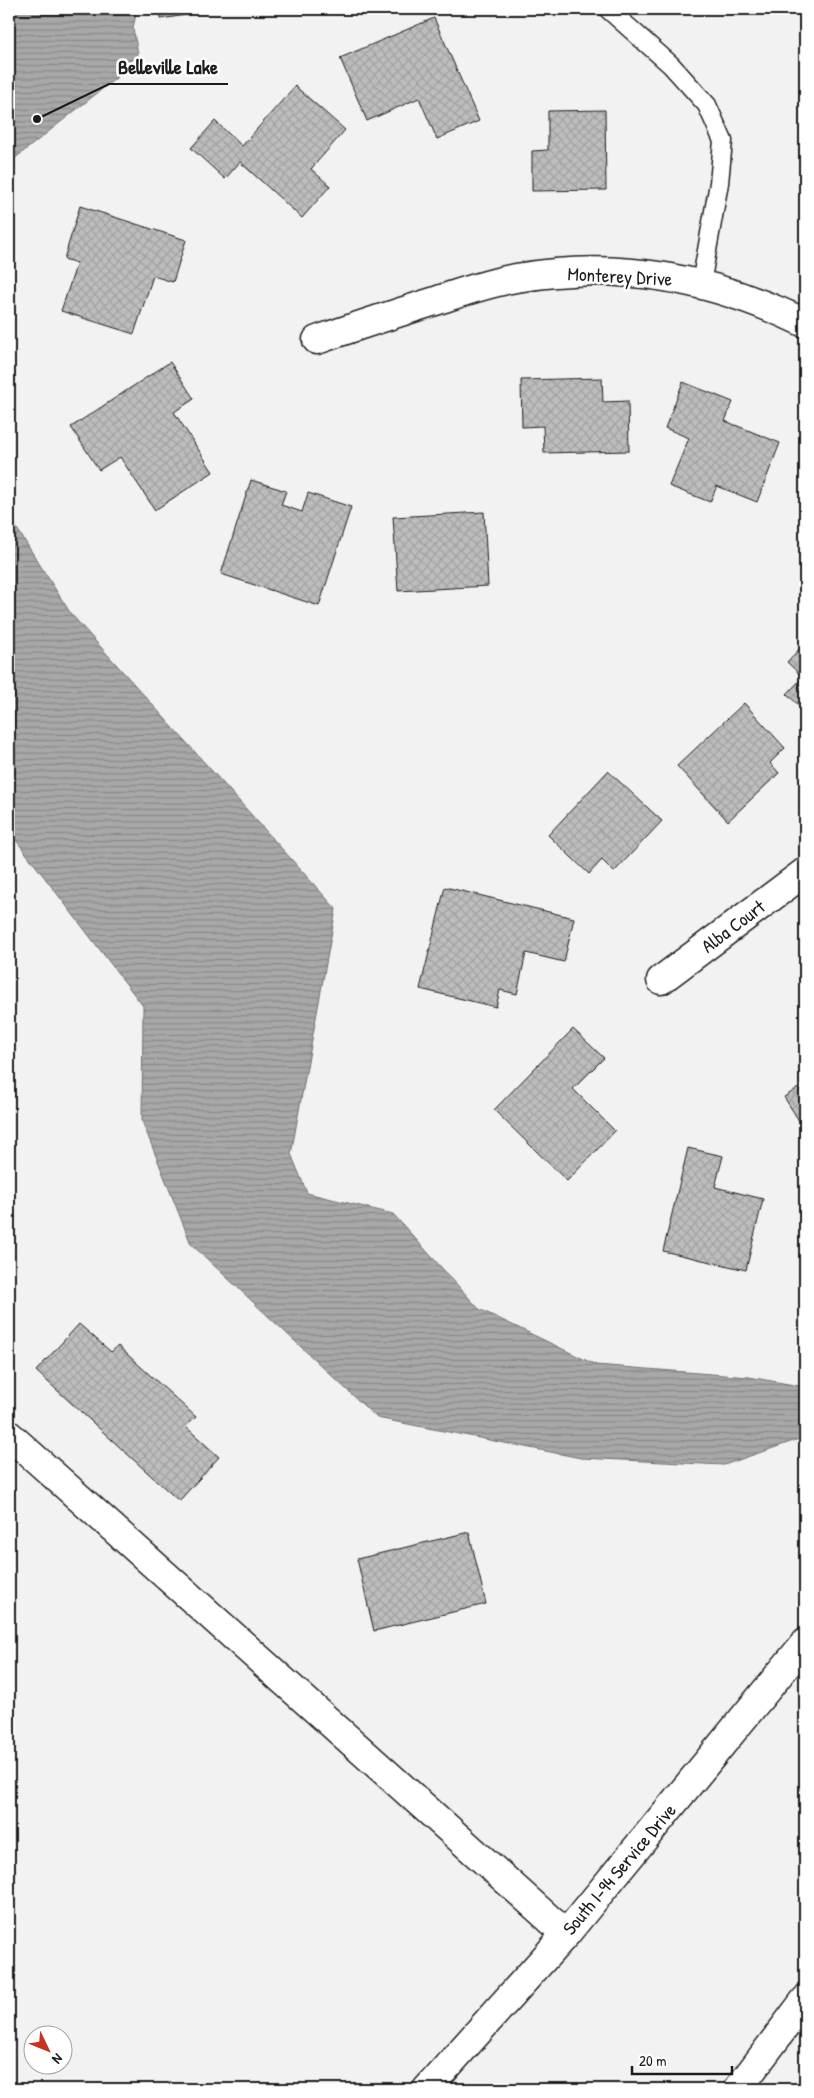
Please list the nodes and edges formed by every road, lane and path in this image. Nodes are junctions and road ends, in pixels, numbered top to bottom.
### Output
1 (608, 9) edge
2 (702, 284) junction
3 (805, 324) edge
4 (317, 340) dead end
5 (805, 872) edge
6 (661, 980) dead end
7 (9, 1435) edge
8 (805, 1643) edge
9 (566, 1934) junction
10 (805, 2000) edge
11 (428, 2089) edge
12 (738, 2089) edge

1 - 2 lane
2 - 3 main road, Monterey Drive
2 - 4 main road, Monterey Drive
5 - 6 main road, Alba Court
7 - 9 main road
8 - 9 main road, South I-94 Service Drive
9 - 11 main road, South I-94 Service Drive
10 - 12 main road

